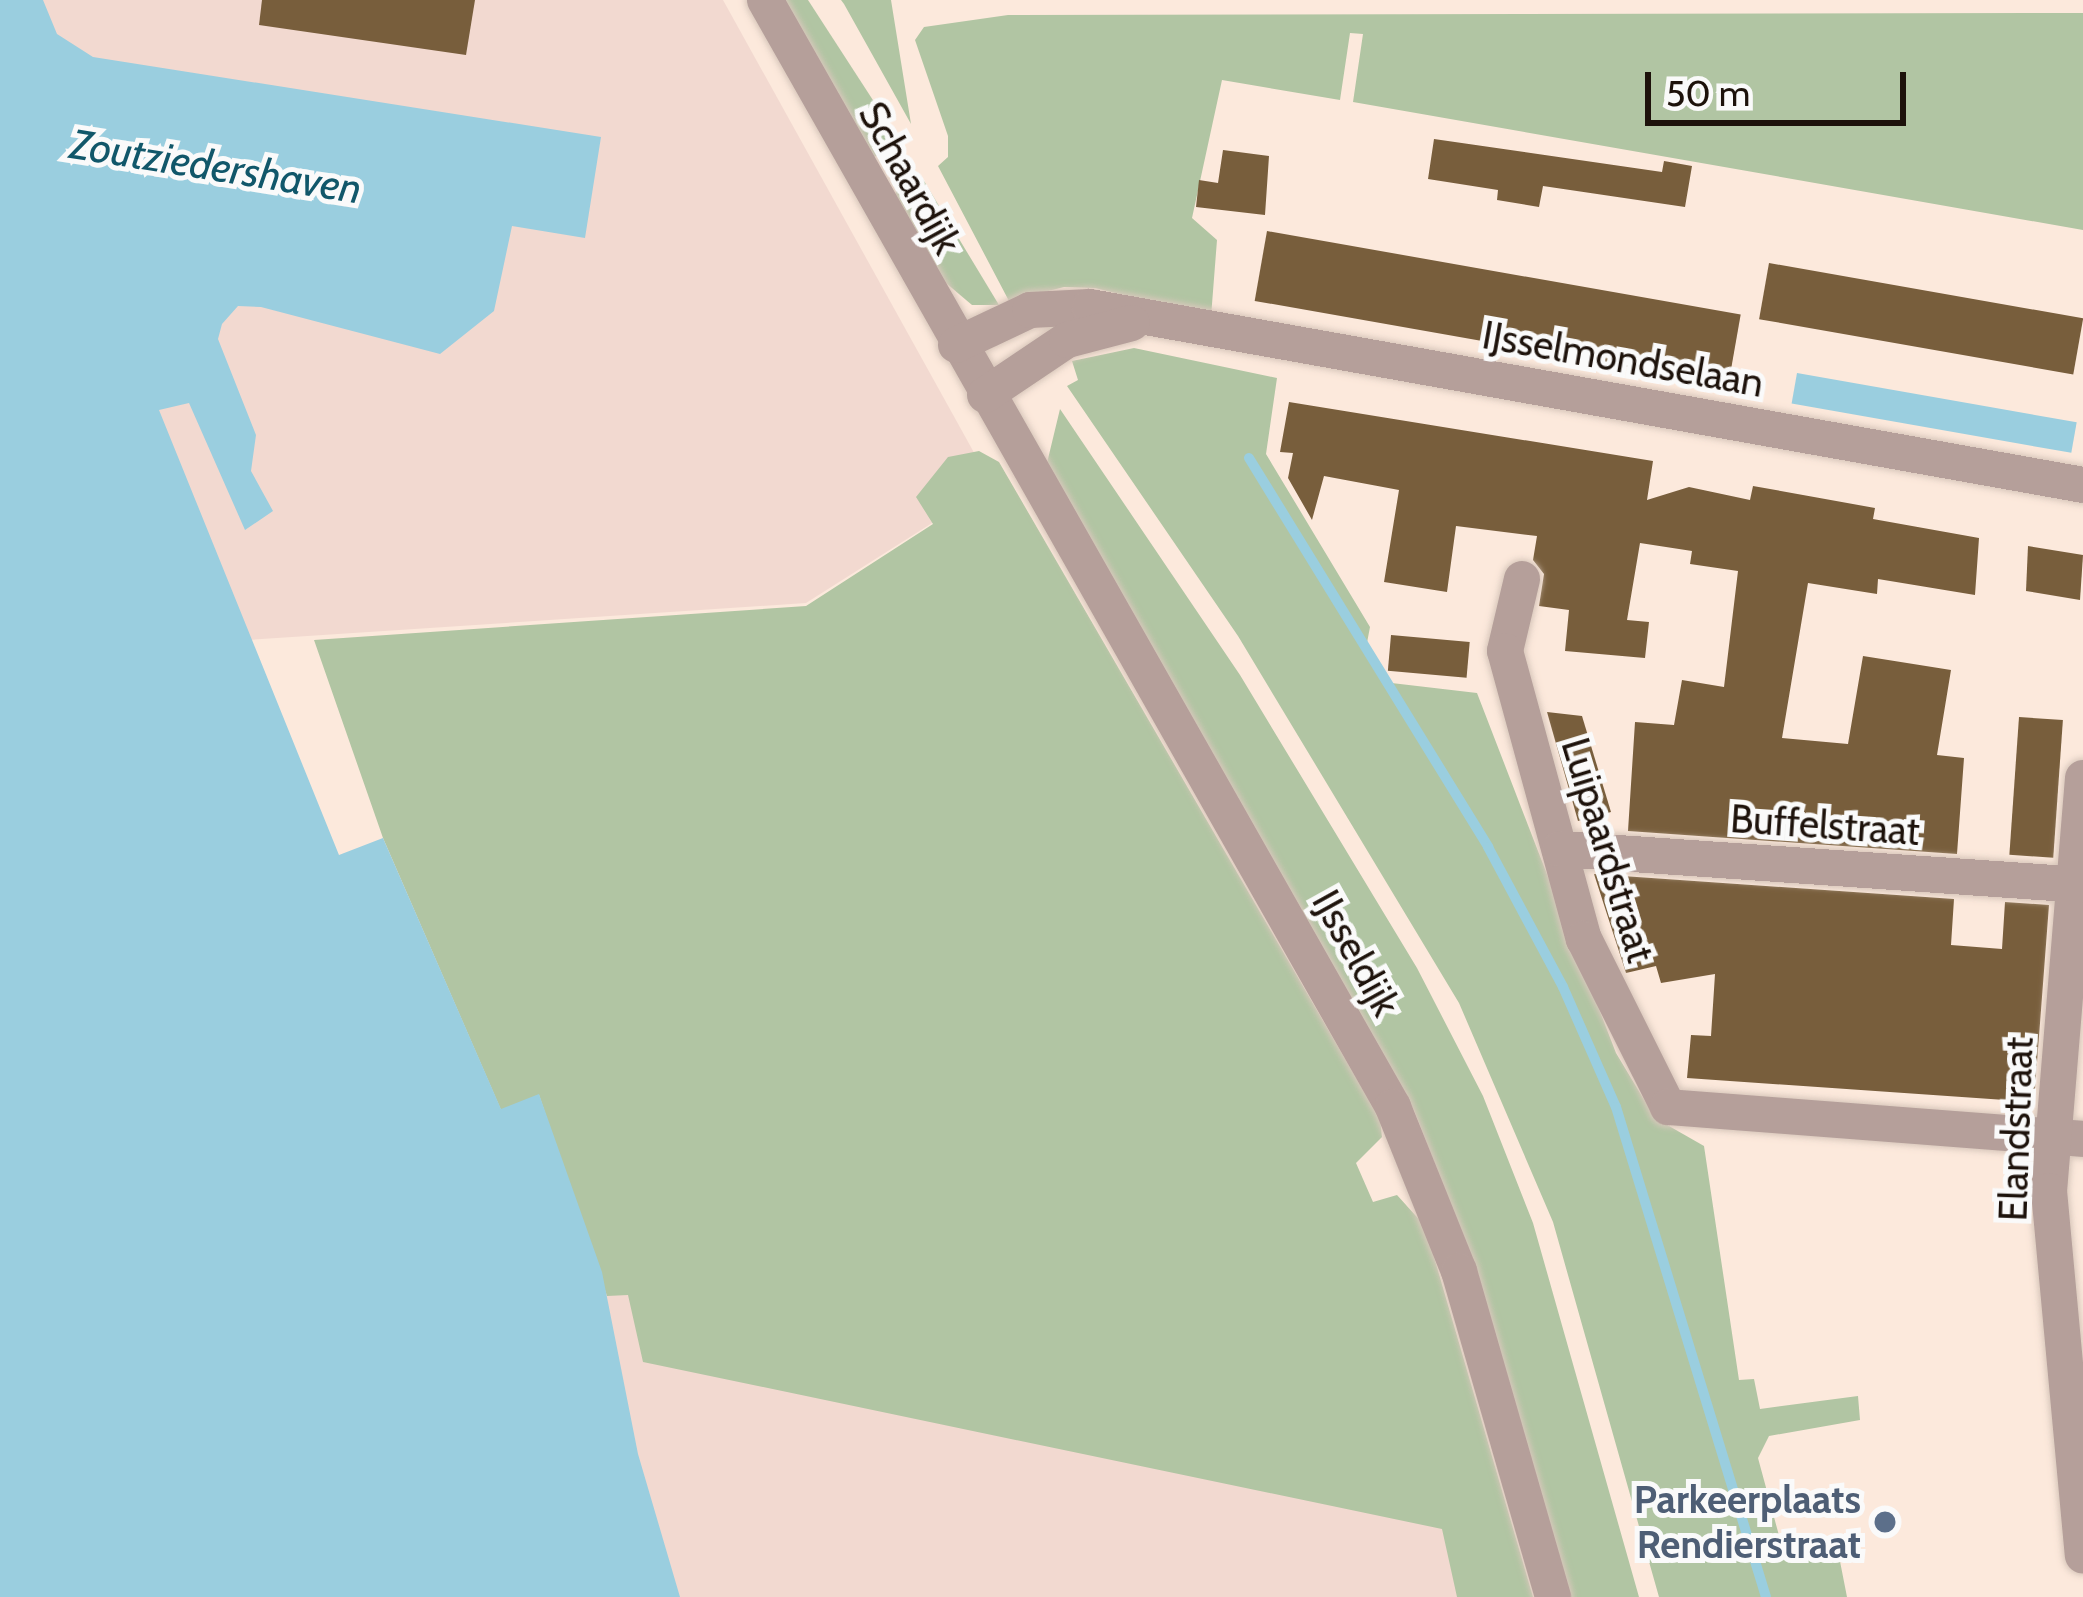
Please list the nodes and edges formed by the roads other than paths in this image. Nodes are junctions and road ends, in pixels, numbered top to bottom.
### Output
1 (764, 0) edge
2 (1147, 321) junction
3 (956, 345) junction
4 (985, 395) junction
5 (2083, 485) edge
6 (1522, 579) dead end
7 (2083, 778) edge
8 (1560, 849) junction
9 (2078, 885) edge
10 (2069, 1139) edge
11 (2083, 1555) edge
12 (1552, 1597) edge

1 - 3 street, Schaardijk
2 - 3 street, IJsselmondselaan
2 - 4 street, IJsselmondselaan
2 - 5 street, IJsselmondselaan
3 - 4 street, Schaardijk
4 - 12 street, IJsseldijk
6 - 8 street, Luipaardstraat
7 - 9 street, Elandstraat
8 - 9 street, Buffelstraat
8 - 10 street, Luipaardstraat
9 - 10 street, Elandstraat
10 - 11 street, Elandstraat

